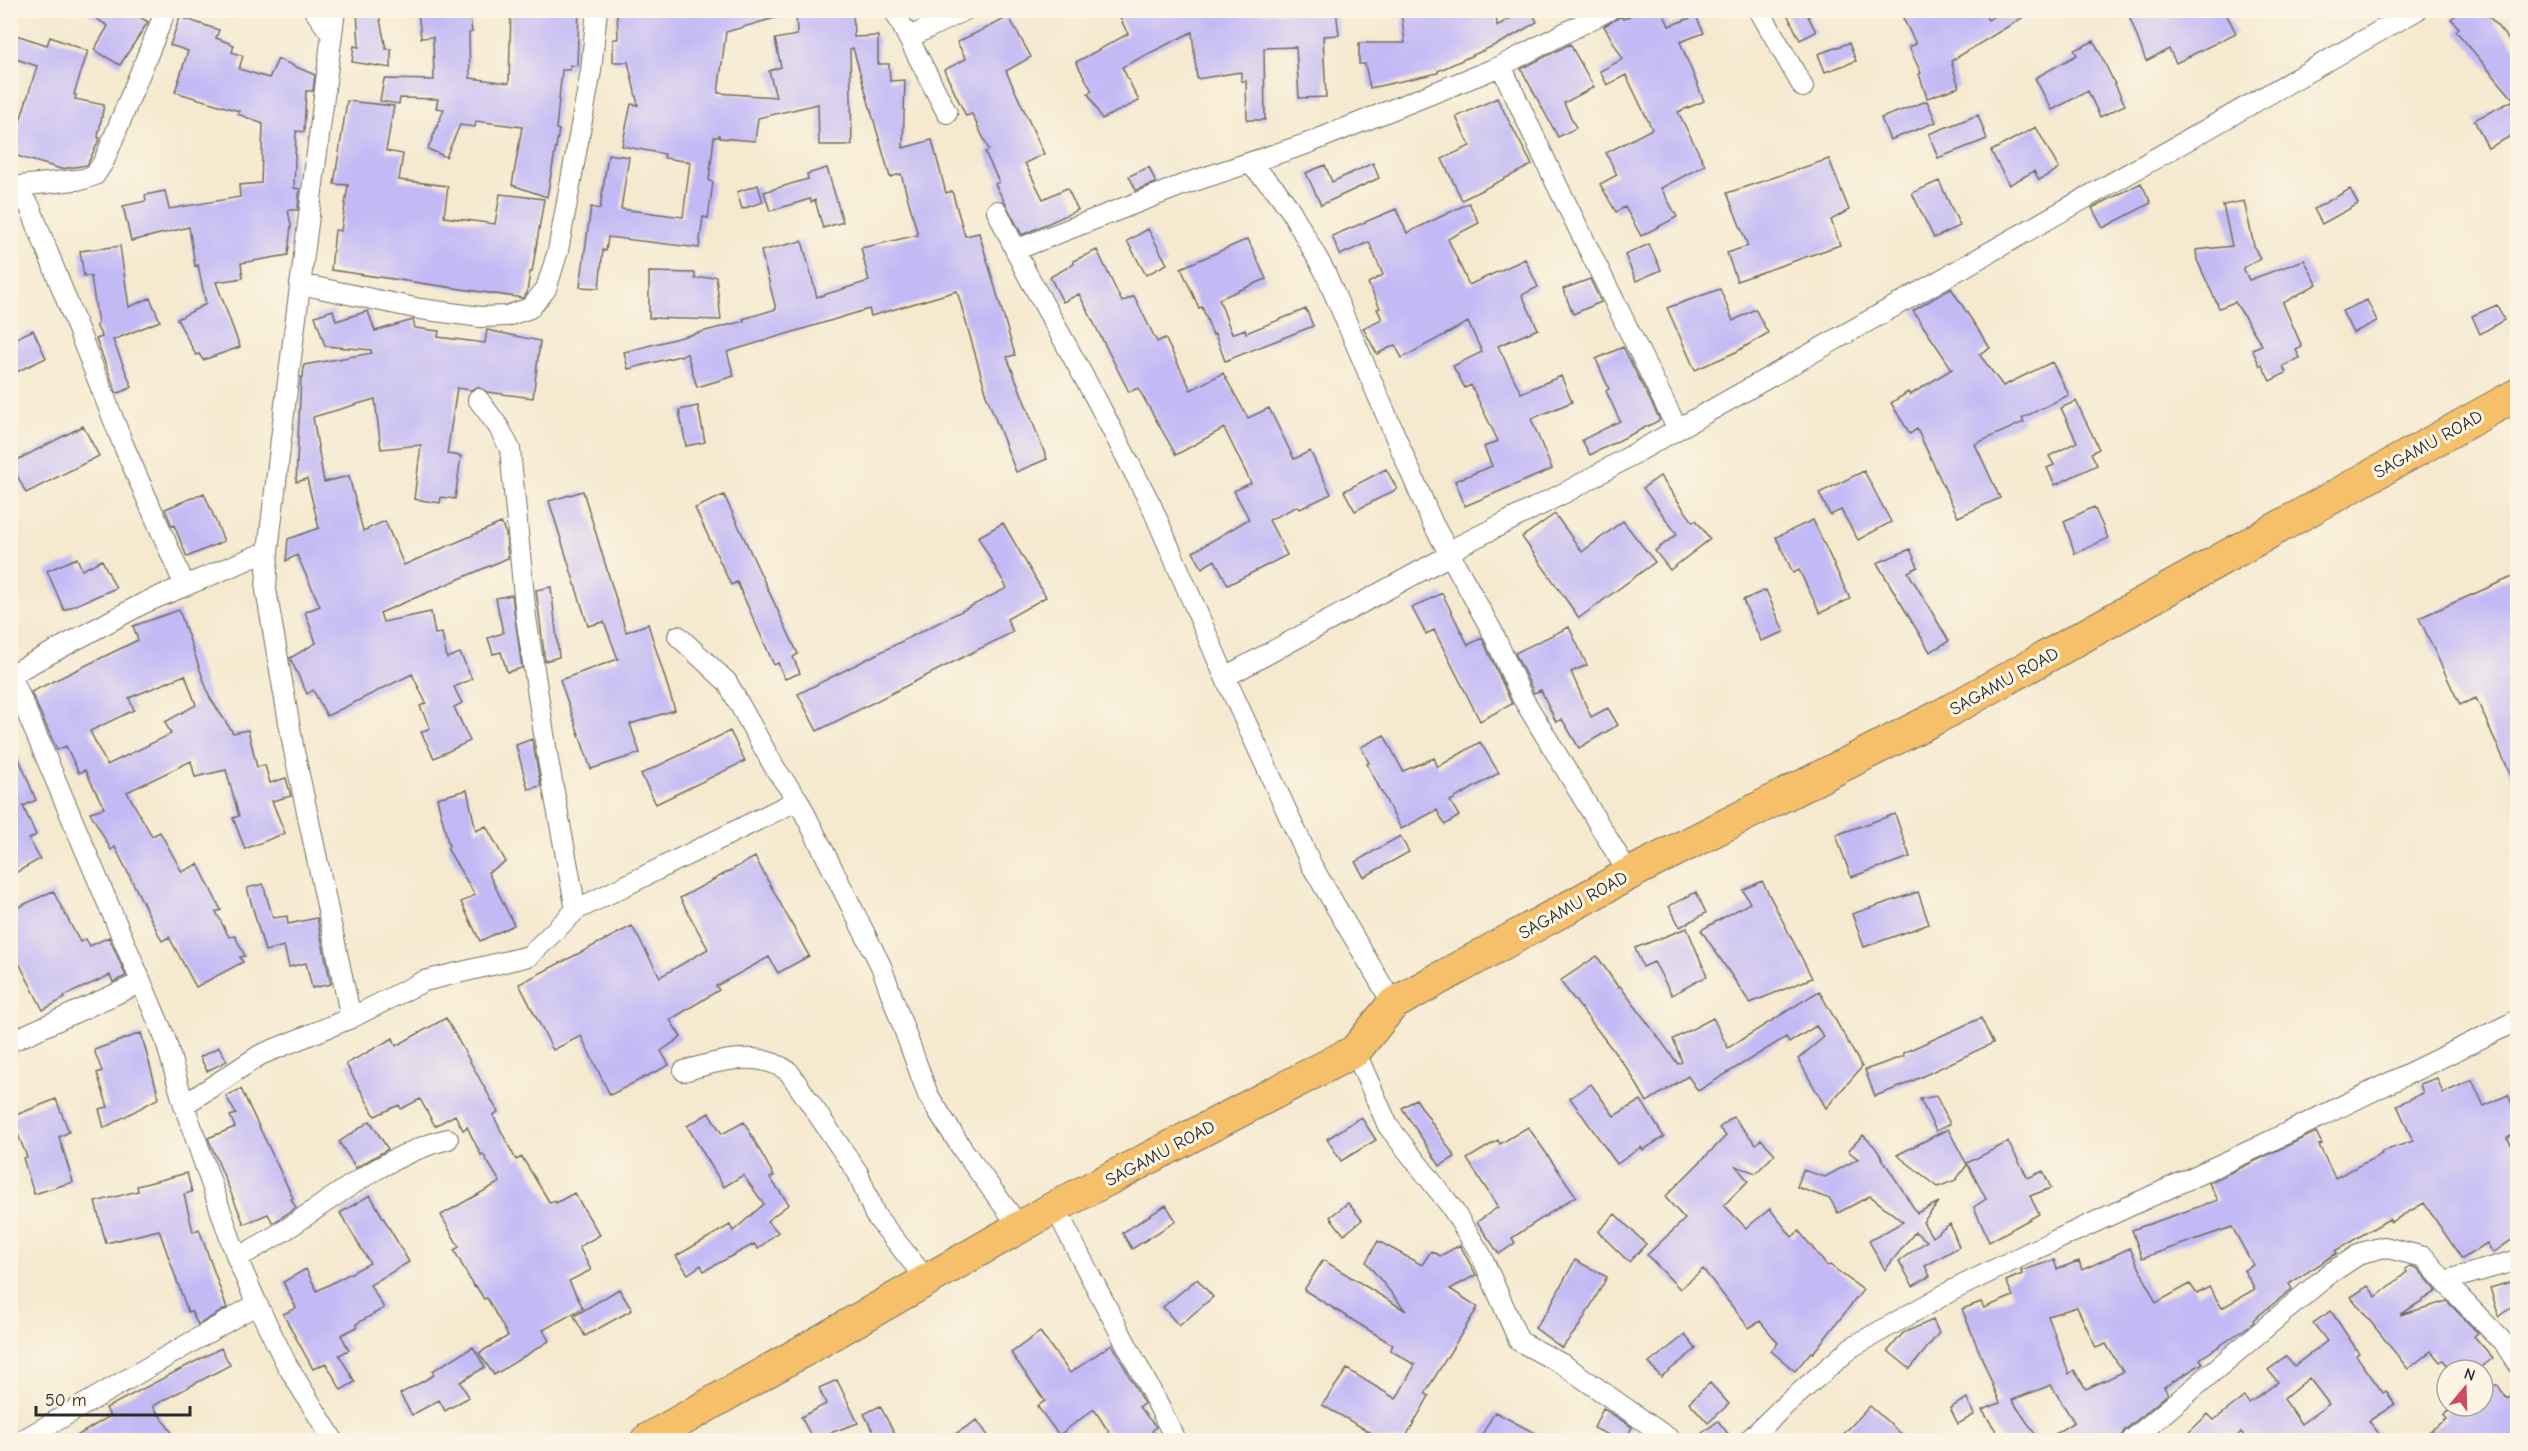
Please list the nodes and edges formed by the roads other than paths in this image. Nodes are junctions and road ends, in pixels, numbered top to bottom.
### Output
1 (166, 10) edge
2 (314, 10) edge
3 (335, 10) edge
4 (597, 10) edge
5 (894, 10) edge
6 (965, 10) edge
7 (1609, 10) edge
8 (1759, 10) edge
9 (2417, 10) edge
10 (331, 34) junction
11 (908, 38) junction
12 (1501, 66) junction
13 (1803, 87) dead end
14 (947, 113) dead end
15 (1250, 164) junction
16 (10, 189) edge
17 (997, 211) dead end
18 (1016, 250) junction
19 (300, 284) junction
20 (478, 399) dead end
21 (2516, 400) edge
22 (1677, 428) junction
23 (268, 551) junction
24 (1450, 555) junction
25 (185, 586) junction
26 (678, 636) dead end
27 (11, 675) edge
28 (1225, 677) junction
29 (798, 800) junction
30 (1629, 874) junction
31 (576, 910) junction
32 (140, 983) junction
33 (1393, 1004) junction
34 (351, 1018) junction
35 (2517, 1020) edge
36 (10, 1042) edge
37 (1355, 1050) junction
38 (684, 1071) dead end
39 (184, 1105) junction
40 (448, 1138) dead end
41 (1055, 1207) junction
42 (1021, 1229) junction
43 (237, 1258) junction
44 (2517, 1260) edge
45 (926, 1279) junction
46 (2444, 1281) junction
47 (257, 1304) junction
48 (2517, 1364) edge
49 (23, 1440) edge
50 (333, 1440) edge
51 (647, 1440) edge
52 (1176, 1440) edge
53 (1671, 1440) edge
54 (1749, 1440) edge
55 (2132, 1440) edge

1 - 16 street
2 - 10 street
3 - 10 street
4 - 19 street
5 - 11 street
6 - 11 street
7 - 12 street
8 - 13 street
9 - 22 street
10 - 19 street
11 - 14 street
12 - 15 street
12 - 22 street
15 - 18 street
15 - 24 street
16 - 25 street
17 - 18 street
18 - 28 street
19 - 23 street
20 - 31 street
21 - 30 highway, SAGAMU ROAD
22 - 24 street
23 - 25 street
23 - 34 street
24 - 28 street
24 - 30 street
25 - 27 street
26 - 29 street
27 - 32 street
28 - 33 street
29 - 31 street
29 - 42 street
30 - 33 highway, SAGAMU ROAD
31 - 34 street
32 - 36 street
32 - 39 street
33 - 37 highway, SAGAMU ROAD
34 - 39 street
35 - 54 street
37 - 41 highway, SAGAMU ROAD
37 - 53 street
38 - 45 street
39 - 43 street
40 - 43 street
41 - 42 highway, SAGAMU ROAD
41 - 52 street
42 - 45 highway, SAGAMU ROAD
43 - 47 street
44 - 46 street
45 - 51 highway, SAGAMU ROAD
46 - 48 street
46 - 55 street
47 - 49 street
47 - 50 street

